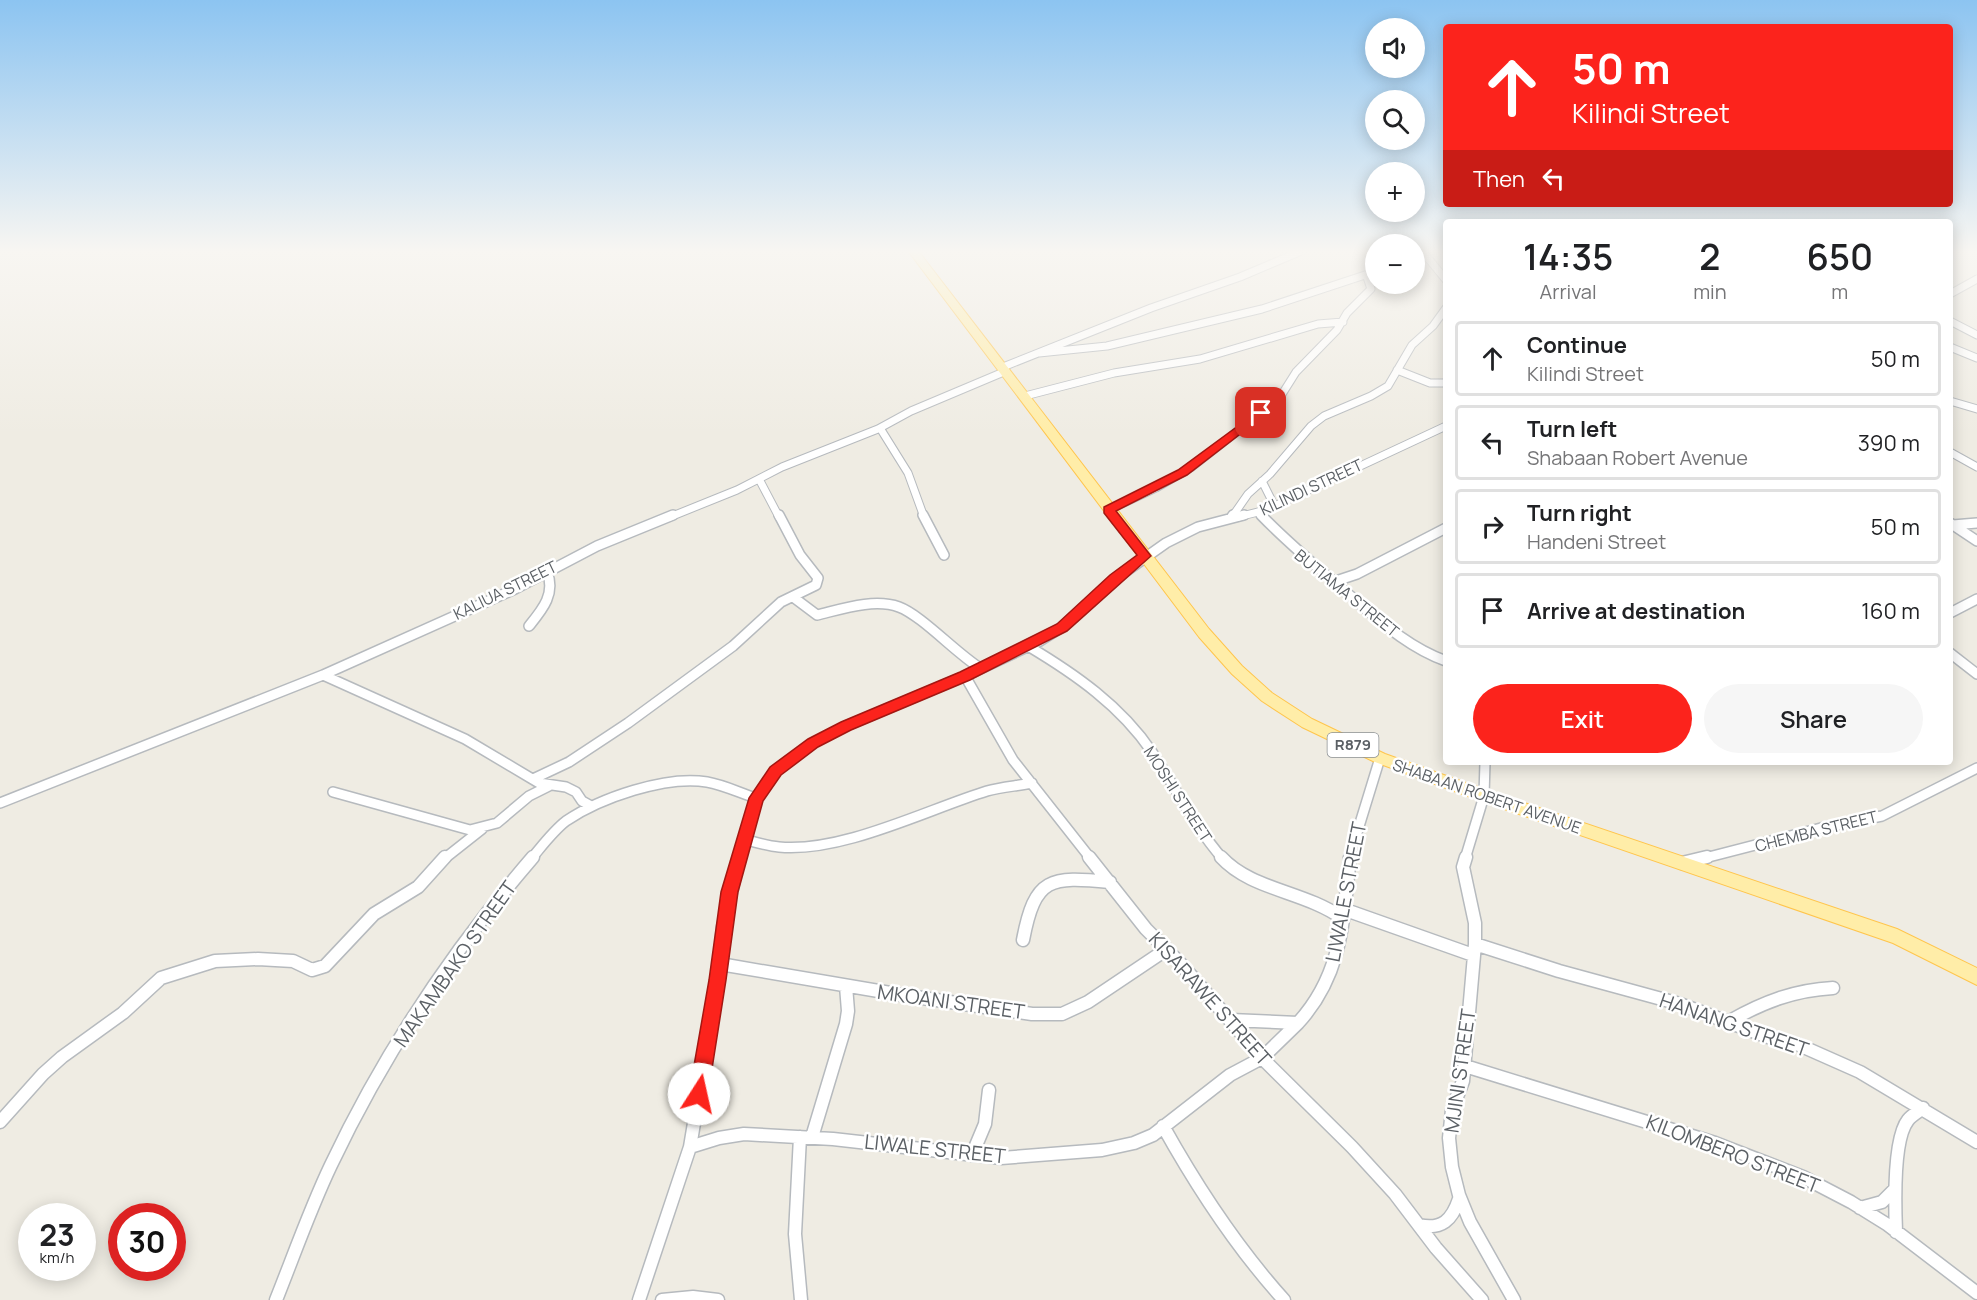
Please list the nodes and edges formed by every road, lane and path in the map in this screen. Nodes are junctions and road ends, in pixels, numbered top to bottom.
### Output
1 (962, 313) edge
2 (1139, 313) edge
3 (1247, 313) edge
4 (1347, 313) edge
5 (1443, 313) edge
6 (1343, 322) junction
7 (1953, 323) edge
8 (1977, 335) edge
9 (1953, 348) edge
10 (1039, 353) junction
11 (1977, 358) edge
12 (1005, 368) junction
13 (1397, 370) junction
14 (1443, 383) edge
15 (1025, 396) junction
16 (1953, 402) edge
17 (1977, 409) edge
18 (1443, 427) edge
19 (880, 428) junction
20 (1953, 454) edge
21 (1977, 467) edge
22 (759, 479) junction
23 (1262, 481) junction
24 (1275, 507) junction
25 (1109, 510) junction
26 (1258, 512) junction
27 (1231, 518) junction
28 (1977, 523) edge
29 (1953, 524) edge
30 (1953, 525) edge
31 (1443, 530) edge
32 (1977, 541) edge
33 (944, 555) dead end
34 (1144, 556) junction
35 (547, 572) junction
36 (1333, 582) junction
37 (793, 597) junction
38 (1977, 599) edge
39 (1953, 608) edge
40 (530, 626) dead end
41 (1028, 646) junction
42 (1953, 655) edge
43 (1443, 660) edge
44 (980, 668) junction
45 (1977, 674) edge
46 (323, 675) junction
47 (965, 676) junction
48 (1380, 758) junction
49 (1485, 765) edge
50 (1977, 768) edge
51 (533, 779) junction
52 (1032, 783) junction
53 (554, 784) junction
54 (333, 792) dead end
55 (1484, 796) junction
56 (756, 798) junction
57 (0, 803) edge
58 (591, 806) junction
59 (482, 829) junction
60 (743, 839) junction
61 (1681, 863) junction
62 (1110, 882) junction
63 (1343, 913) junction
64 (1023, 940) dead end
65 (1167, 949) junction
66 (1474, 950) junction
67 (720, 964) junction
68 (1977, 977) edge
69 (846, 986) junction
70 (1833, 988) dead end
71 (1231, 1020) junction
72 (1730, 1021) junction
73 (1298, 1023) junction
74 (1262, 1058) junction
75 (1465, 1066) junction
76 (989, 1090) dead end
77 (1923, 1108) junction
78 (0, 1122) edge
79 (1163, 1126) junction
80 (806, 1137) junction
81 (1977, 1142) edge
82 (690, 1147) junction
83 (972, 1155) junction
84 (1895, 1189) junction
85 (1459, 1198) junction
86 (1860, 1208) junction
87 (1419, 1225) junction
88 (1896, 1232) junction
89 (1977, 1293) edge
90 (276, 1300) edge
91 (639, 1300) edge
92 (662, 1300) edge
93 (718, 1300) edge
94 (801, 1300) edge
95 (1284, 1300) edge
96 (1482, 1300) edge
97 (1514, 1300) edge

1 - 12 main road, SHABAAN ROBERT AVENUE / R879
2 - 10 street
3 - 10 street
4 - 6 street
5 - 13 street
6 - 15 street
6 - 25 street
7 - 8 street
9 - 11 street
10 - 12 street, KALIUA STREET
12 - 15 main road, SHABAAN ROBERT AVENUE / R879
12 - 19 street, KALIUA STREET
13 - 14 street
13 - 23 street
15 - 25 main road, SHABAAN ROBERT AVENUE / R879
16 - 17 street
18 - 24 street, KILINDI STREET
19 - 22 street, KALIUA STREET
19 - 33 street
20 - 21 street
22 - 35 street, KALIUA STREET
22 - 37 street
23 - 24 street
23 - 27 street
24 - 26 street, KILINDI STREET
25 - 34 main road, SHABAAN ROBERT AVENUE / R879
26 - 27 street, KILINDI STREET
26 - 36 street, BUTIAMA STREET
27 - 34 street, KILINDI STREET
28 - 29 street
30 - 32 street
31 - 36 street
34 - 41 street, KILINDI STREET
34 - 48 main road, SHABAAN ROBERT AVENUE / R879
35 - 40 street
35 - 46 street, KALIUA STREET
36 - 43 street, BUTIAMA STREET
37 - 44 street
37 - 51 street
38 - 39 street
41 - 44 street, KILINDI STREET
41 - 63 street, MOSHI STREET
42 - 45 street
44 - 47 street, KILINDI STREET
46 - 51 street
46 - 57 street, KALIUA STREET
47 - 52 street, KISARAWE STREET
47 - 56 street, KILINDI STREET
48 - 55 main road, SHABAAN ROBERT AVENUE / R879
48 - 63 street, LIWALE STREET
49 - 55 street, MJINI STREET
50 - 61 street, CHEMBA STREET
51 - 53 street
52 - 60 street
52 - 62 street, KISARAWE STREET
53 - 58 street
53 - 59 street
54 - 59 street
55 - 61 main road, SHABAAN ROBERT AVENUE / R879
55 - 66 street, MJINI STREET
56 - 58 street, MAKAMBAKO STREET
56 - 60 street, KILINDI STREET
58 - 90 street, MAKAMBAKO STREET
59 - 78 street
60 - 67 street, KILINDI STREET
61 - 68 main road, SHABAAN ROBERT AVENUE / R879
62 - 64 street
62 - 65 street, KISARAWE STREET
63 - 66 street, MOSHI STREET
63 - 73 street, LIWALE STREET
65 - 69 street, MKOANI STREET
65 - 71 street, KISARAWE STREET
66 - 72 street, HANANG STREET
66 - 75 street, MJINI STREET
67 - 69 street, MKOANI STREET
67 - 82 street, KILINDI STREET
69 - 80 street
70 - 72 street
71 - 73 street
71 - 74 street, KISARAWE STREET
72 - 77 street, HANANG STREET
73 - 74 street, LIWALE STREET
74 - 79 street, LIWALE STREET
74 - 87 street, KISARAWE STREET
75 - 85 street, MJINI STREET
75 - 86 street, KILOMBERO STREET
76 - 83 street
77 - 81 street, HANANG STREET
77 - 84 street
79 - 83 street, LIWALE STREET
79 - 95 street
80 - 82 street, LIWALE STREET
80 - 83 street, LIWALE STREET
80 - 94 street
82 - 91 street, KILINDI STREET
84 - 86 street
84 - 88 street
85 - 87 street
85 - 97 street, MJINI STREET
86 - 88 street, KILOMBERO STREET
87 - 96 street, KISARAWE STREET
88 - 89 street, KILOMBERO STREET
92 - 93 street

